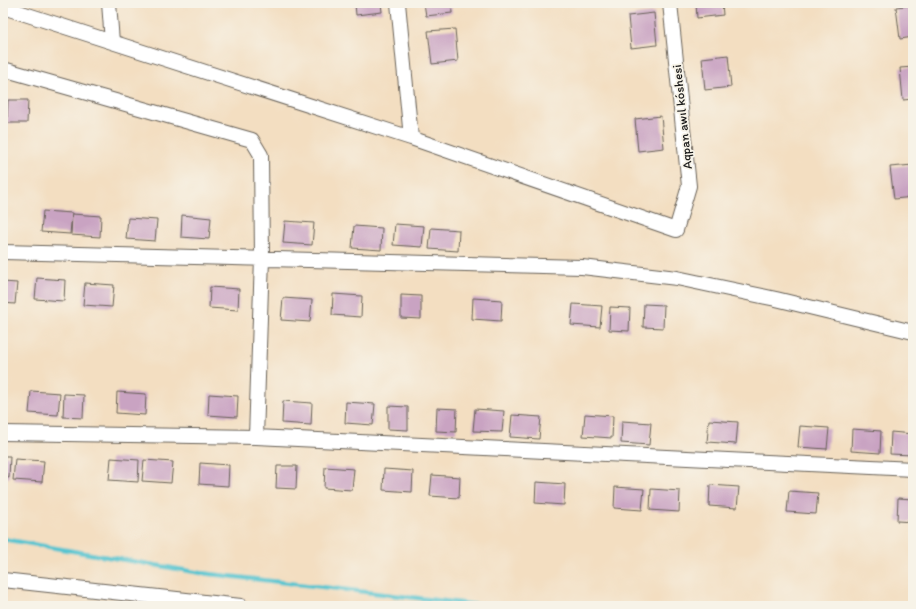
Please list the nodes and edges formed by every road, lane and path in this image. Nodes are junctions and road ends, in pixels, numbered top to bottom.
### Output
1 (109, 3) edge
2 (398, 3) edge
3 (670, 3) edge
4 (3, 7) edge
5 (112, 42) junction
6 (3, 69) edge
7 (411, 138) junction
8 (3, 252) edge
9 (262, 258) junction
10 (913, 332) edge
11 (3, 433) edge
12 (256, 437) junction
13 (913, 469) edge
14 (3, 580) edge
15 (241, 606) edge

1 - 5 street
2 - 7 street
3 - 7 street, Aqpan awıl kóshesi
4 - 5 street
5 - 7 street
6 - 9 street
8 - 9 street
9 - 10 street
9 - 12 street
11 - 12 street
12 - 13 street
14 - 15 street

